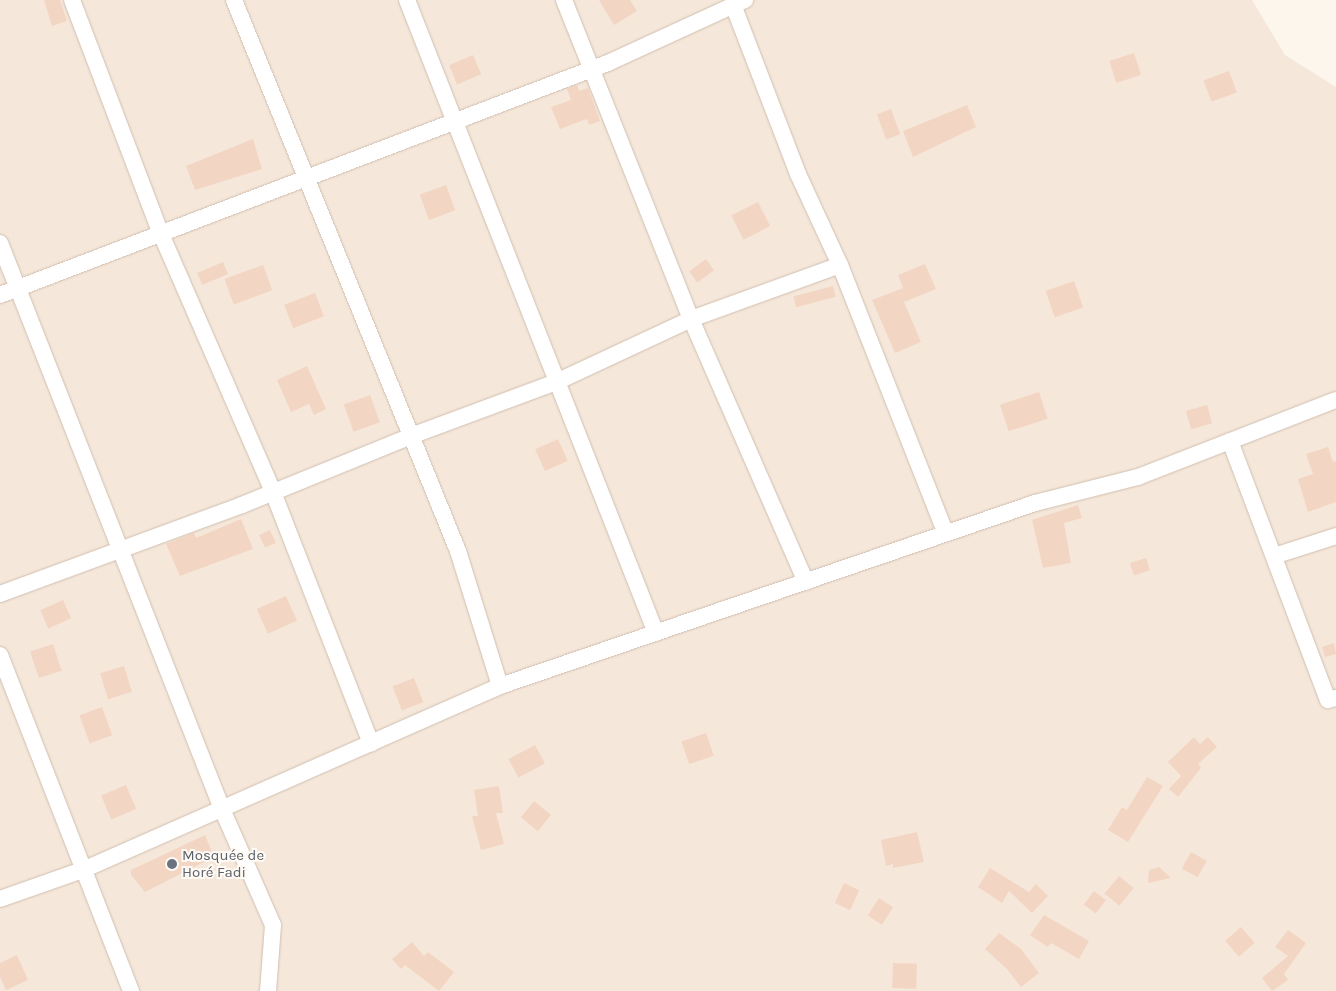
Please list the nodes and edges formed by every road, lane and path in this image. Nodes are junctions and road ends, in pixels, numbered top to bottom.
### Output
1 (72, 0) edge
2 (234, 0) edge
3 (407, 0) edge
4 (564, 0) edge
5 (739, 3) edge
6 (592, 68) junction
7 (453, 121) junction
8 (305, 180) junction
9 (161, 234) junction
10 (0, 243) edge
11 (840, 265) junction
12 (20, 288) junction
13 (0, 295) edge
14 (691, 319) junction
15 (556, 382) junction
16 (1336, 400) edge
17 (411, 436) junction
18 (1230, 441) junction
19 (274, 492) junction
20 (945, 532) junction
21 (1336, 536) edge
22 (122, 550) junction
23 (1274, 556) junction
24 (806, 582) junction
25 (0, 594) edge
26 (656, 633) junction
27 (0, 655) edge
28 (500, 686) junction
29 (1336, 698) edge
30 (371, 744) junction
31 (222, 809) junction
32 (85, 869) junction
33 (0, 899) edge
34 (132, 991) edge
35 (268, 991) edge

1 - 9 street
2 - 8 street
3 - 7 street
4 - 6 street
5 - 6 street
5 - 11 street
6 - 7 street
6 - 14 street
7 - 8 street
7 - 15 street
8 - 9 street
8 - 17 street
9 - 12 street
9 - 19 street
10 - 12 street
11 - 14 street
11 - 20 street
12 - 13 street
12 - 22 street
14 - 15 street
14 - 24 street
15 - 17 street
15 - 26 street
16 - 18 street
17 - 19 street
17 - 28 street
18 - 20 street
18 - 23 street
19 - 22 street
19 - 30 street
20 - 24 street
21 - 23 street
22 - 25 street
22 - 31 street
23 - 29 street
24 - 26 street
26 - 28 street
27 - 32 street
28 - 30 street
30 - 31 street
31 - 32 street
31 - 35 street
32 - 33 street
32 - 34 street

